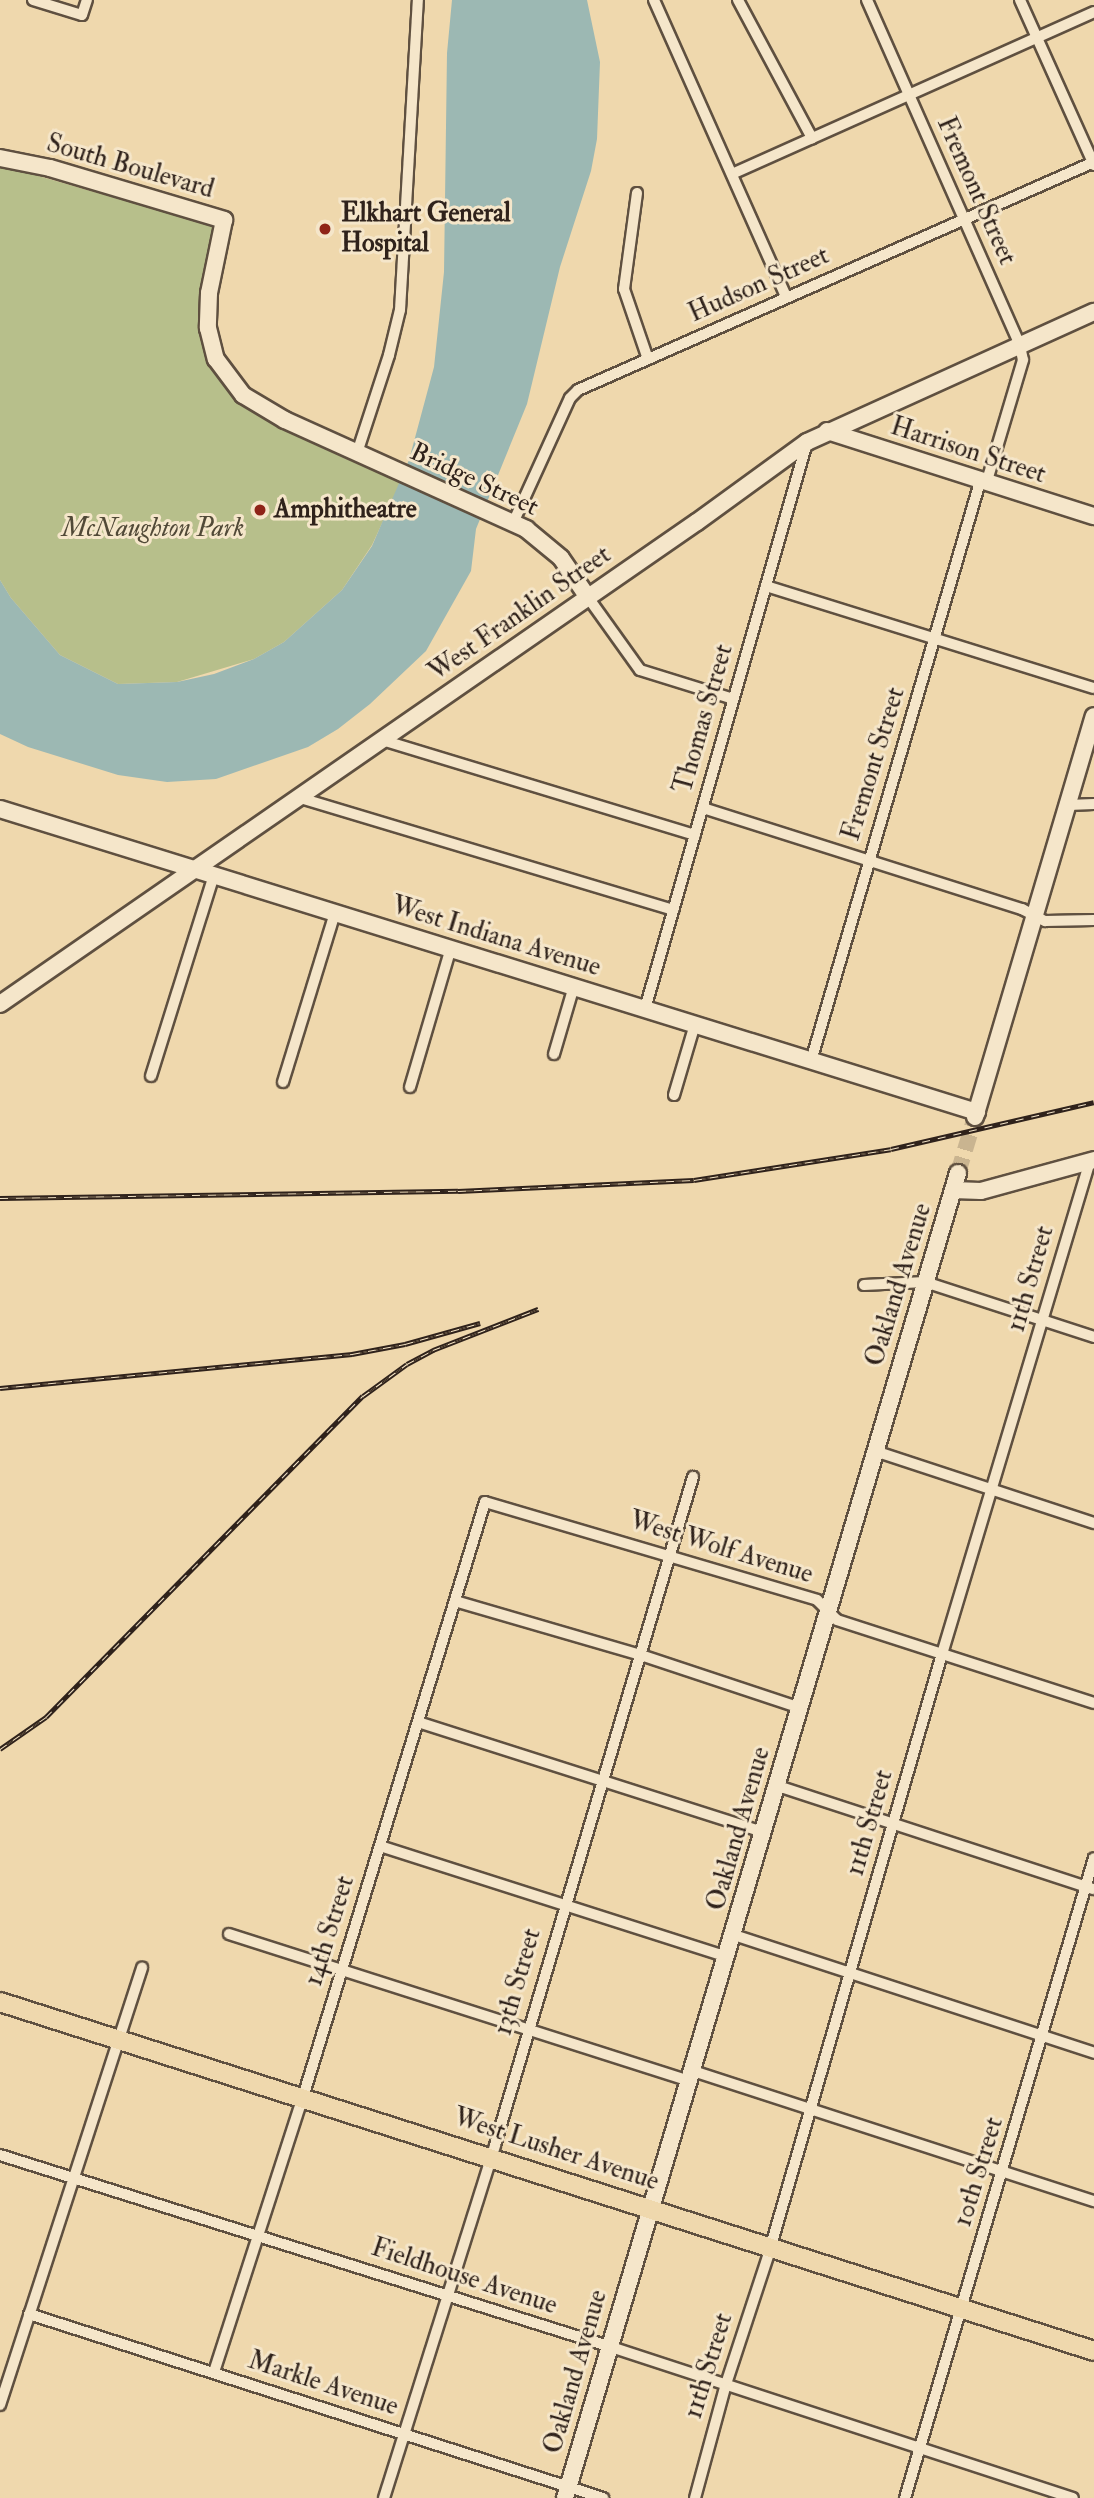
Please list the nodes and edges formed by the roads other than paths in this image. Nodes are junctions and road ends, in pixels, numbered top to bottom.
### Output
1 (33, 0) edge
2 (418, 0) edge
3 (654, 0) edge
4 (738, 0) edge
5 (867, 0) edge
6 (1020, 0) edge
7 (84, 5) edge
8 (1094, 12) edge
9 (1036, 38) junction
10 (909, 96) junction
11 (812, 138) junction
12 (0, 158) edge
13 (1094, 163) edge
14 (732, 174) junction
15 (637, 193) dead end
16 (963, 219) junction
17 (786, 297) junction
18 (1092, 315) edge
19 (1020, 346) junction
20 (648, 359) junction
21 (827, 431) junction
22 (807, 442) junction
23 (357, 453) junction
24 (983, 483) junction
25 (1094, 516) edge
26 (508, 520) junction
27 (765, 586) junction
28 (587, 596) junction
29 (935, 639) junction
30 (1094, 688) edge
31 (733, 699) junction
32 (1094, 716) edge
33 (382, 740) junction
34 (297, 797) junction
35 (1094, 804) edge
36 (1068, 805) junction
37 (703, 808) junction
38 (0, 809) edge
39 (695, 835) junction
40 (868, 860) junction
41 (195, 870) junction
42 (214, 875) junction
43 (673, 910) junction
44 (335, 913) junction
45 (1034, 916) junction
46 (1094, 920) edge
47 (451, 948) junction
48 (574, 986) junction
49 (0, 1004) edge
50 (645, 1009) junction
51 (695, 1024) junction
52 (554, 1054) dead end
53 (811, 1061) junction
54 (151, 1076) dead end
55 (283, 1082) dead end
56 (411, 1087) dead end
57 (674, 1095) dead end
58 (1092, 1160) edge
59 (958, 1173) tunnel mouth
60 (953, 1190) junction
61 (925, 1282) junction
62 (864, 1285) dead end
63 (1042, 1320) junction
64 (1094, 1337) edge
65 (874, 1451) junction
66 (692, 1477) dead end
67 (993, 1490) junction
68 (485, 1502) joint
69 (1094, 1523) edge
70 (670, 1556) junction
71 (455, 1601) junction
72 (827, 1611) junction
73 (638, 1654) junction
74 (942, 1654) junction
75 (1094, 1703) edge
76 (800, 1708) junction
77 (418, 1722) junction
78 (601, 1780) junction
79 (778, 1786) junction
80 (894, 1825) junction
81 (763, 1832) junction
82 (380, 1846) junction
83 (1094, 1858) edge
84 (1089, 1887) edge
85 (565, 1905) junction
86 (229, 1934) dead end
87 (734, 1935) junction
88 (727, 1956) junction
89 (142, 1967) dead end
90 (342, 1970) junction
91 (850, 1973) junction
92 (0, 2002) edge
93 (528, 2030) junction
94 (1042, 2036) junction
95 (118, 2038) junction
96 (1094, 2053) edge
97 (689, 2075) junction
98 (303, 2097) junction
99 (810, 2109) junction
100 (0, 2155) edge
101 (489, 2156) junction
102 (1004, 2171) junction
103 (74, 2178) junction
104 (1094, 2201) edge
105 (650, 2207) junction
106 (256, 2234) junction
107 (771, 2246) junction
108 (446, 2295) junction
109 (962, 2308) junction
110 (29, 2314) junction
111 (608, 2346) junction
112 (1094, 2351) edge
113 (214, 2372) junction
114 (726, 2384) junction
115 (0, 2405) edge
116 (403, 2434) junction
117 (920, 2447) junction
118 (567, 2492) edge
119 (384, 2498) edge
120 (603, 2498) edge
121 (695, 2498) edge
122 (905, 2498) edge
123 (1073, 2498) edge

1 - 7 street
2 - 23 street
3 - 14 street
4 - 11 street
5 - 10 street, Fremont Street
6 - 9 street
8 - 9 street
9 - 10 street
9 - 13 street
10 - 11 street
10 - 16 street, Fremont Street
11 - 14 street
12 - 23 street, South Boulevard
13 - 16 street, Hudson Street
14 - 17 street
15 - 20 street
16 - 17 street, Hudson Street
16 - 19 street, Fremont Street
17 - 20 street, Hudson Street
18 - 19 street, West Franklin Street
19 - 21 street, West Franklin Street
19 - 24 street, Fremont Street
20 - 26 street, Hudson Street
21 - 22 street, West Franklin Street
21 - 24 street, Harrison Street
22 - 27 street, Thomas Street
22 - 28 street, West Franklin Street
23 - 26 street, Bridge Street
24 - 25 street, Harrison Street
24 - 29 street, Fremont Street
26 - 28 street, Bridge Street
27 - 29 street
27 - 31 street, Thomas Street
28 - 31 street
28 - 33 street, West Franklin Street
29 - 30 street
29 - 40 street, Fremont Street
31 - 37 street, Thomas Street
32 - 36 street
33 - 34 street, West Franklin Street
33 - 39 street
34 - 41 street, West Franklin Street
34 - 43 street
35 - 36 street
36 - 45 street
37 - 39 street, Thomas Street
37 - 40 street
38 - 41 street, West Indiana Avenue
39 - 43 street, Thomas Street
40 - 45 street
40 - 53 street, Fremont Street
41 - 42 street, West Indiana Avenue
41 - 49 street, West Franklin Street
42 - 44 street, West Indiana Avenue
42 - 54 street
43 - 50 street, Thomas Street
44 - 47 street, West Indiana Avenue
44 - 55 street
45 - 46 street
45 - 53 street, West Indiana Avenue
47 - 48 street, West Indiana Avenue
47 - 56 street
48 - 50 street, West Indiana Avenue
48 - 52 street
50 - 51 street, West Indiana Avenue
51 - 53 street, West Indiana Avenue
51 - 57 street
58 - 60 street
58 - 63 street, 11th Street
59 - 60 street, Oakland Avenue
60 - 61 street, Oakland Avenue
61 - 62 street
61 - 63 street
61 - 65 street, Oakland Avenue
63 - 64 street
63 - 67 street, 11th Street
65 - 67 street
65 - 72 street, Oakland Avenue
66 - 70 street, 13th Street
67 - 69 street
67 - 74 street, 11th Street
68 - 70 street, West Wolf Avenue
68 - 71 street, 14th Street
70 - 72 street, West Wolf Avenue
70 - 73 street, 13th Street
71 - 73 street
71 - 77 street, 14th Street
72 - 74 street, West Wolf Avenue
72 - 76 street, Oakland Avenue
73 - 76 street
73 - 78 street, 13th Street
74 - 75 street, West Wolf Avenue
74 - 80 street, 11th Street
76 - 79 street, Oakland Avenue
77 - 78 street
77 - 82 street, 14th Street
78 - 81 street
78 - 85 street, 13th Street
79 - 80 street
79 - 81 street, Oakland Avenue
80 - 84 street
80 - 91 street, 11th Street
81 - 87 street, Oakland Avenue
82 - 85 street
82 - 90 street, 14th Street
83 - 84 street, 10th Street
84 - 94 street, 10th Street
85 - 88 street
85 - 93 street, 13th Street
86 - 90 street
87 - 88 street, Oakland Avenue
87 - 91 street
88 - 97 street, Oakland Avenue
89 - 95 street
90 - 93 street
90 - 98 street, 14th Street
91 - 94 street
91 - 99 street, 11th Street
92 - 95 main road, West Lusher Avenue
93 - 97 street
93 - 101 street, 13th Street
94 - 96 street
94 - 102 street, 10th Street
95 - 98 main road, West Lusher Avenue
95 - 103 street
97 - 99 street
97 - 105 street, Oakland Avenue
98 - 101 main road, West Lusher Avenue
98 - 106 street, 14th Street
99 - 102 street
99 - 107 street, 11th Street
100 - 103 street, Fieldhouse Avenue
101 - 105 main road, West Lusher Avenue
101 - 108 street, 13th Street
102 - 104 street
102 - 109 street, 10th Street
103 - 106 street, Fieldhouse Avenue
103 - 110 street
105 - 107 main road, West Lusher Avenue
105 - 111 street, Oakland Avenue
106 - 108 street, Fieldhouse Avenue
106 - 113 street, 14th Street
107 - 109 main road, West Lusher Avenue
107 - 114 street, 11th Street
108 - 111 street, Fieldhouse Avenue
108 - 116 street, 13th Street
109 - 112 main road, West Lusher Avenue
109 - 117 street, 10th Street
110 - 113 street, Markle Avenue
110 - 115 street
111 - 114 street, Fieldhouse Avenue
111 - 118 street, Oakland Avenue
113 - 116 street, Markle Avenue
114 - 117 street, Fieldhouse Avenue
114 - 121 street, 11th Street
116 - 118 street, Markle Avenue
116 - 119 street, 13th Street
117 - 122 street, 10th Street
117 - 123 street, Fieldhouse Avenue
118 - 120 street, Markle Avenue

